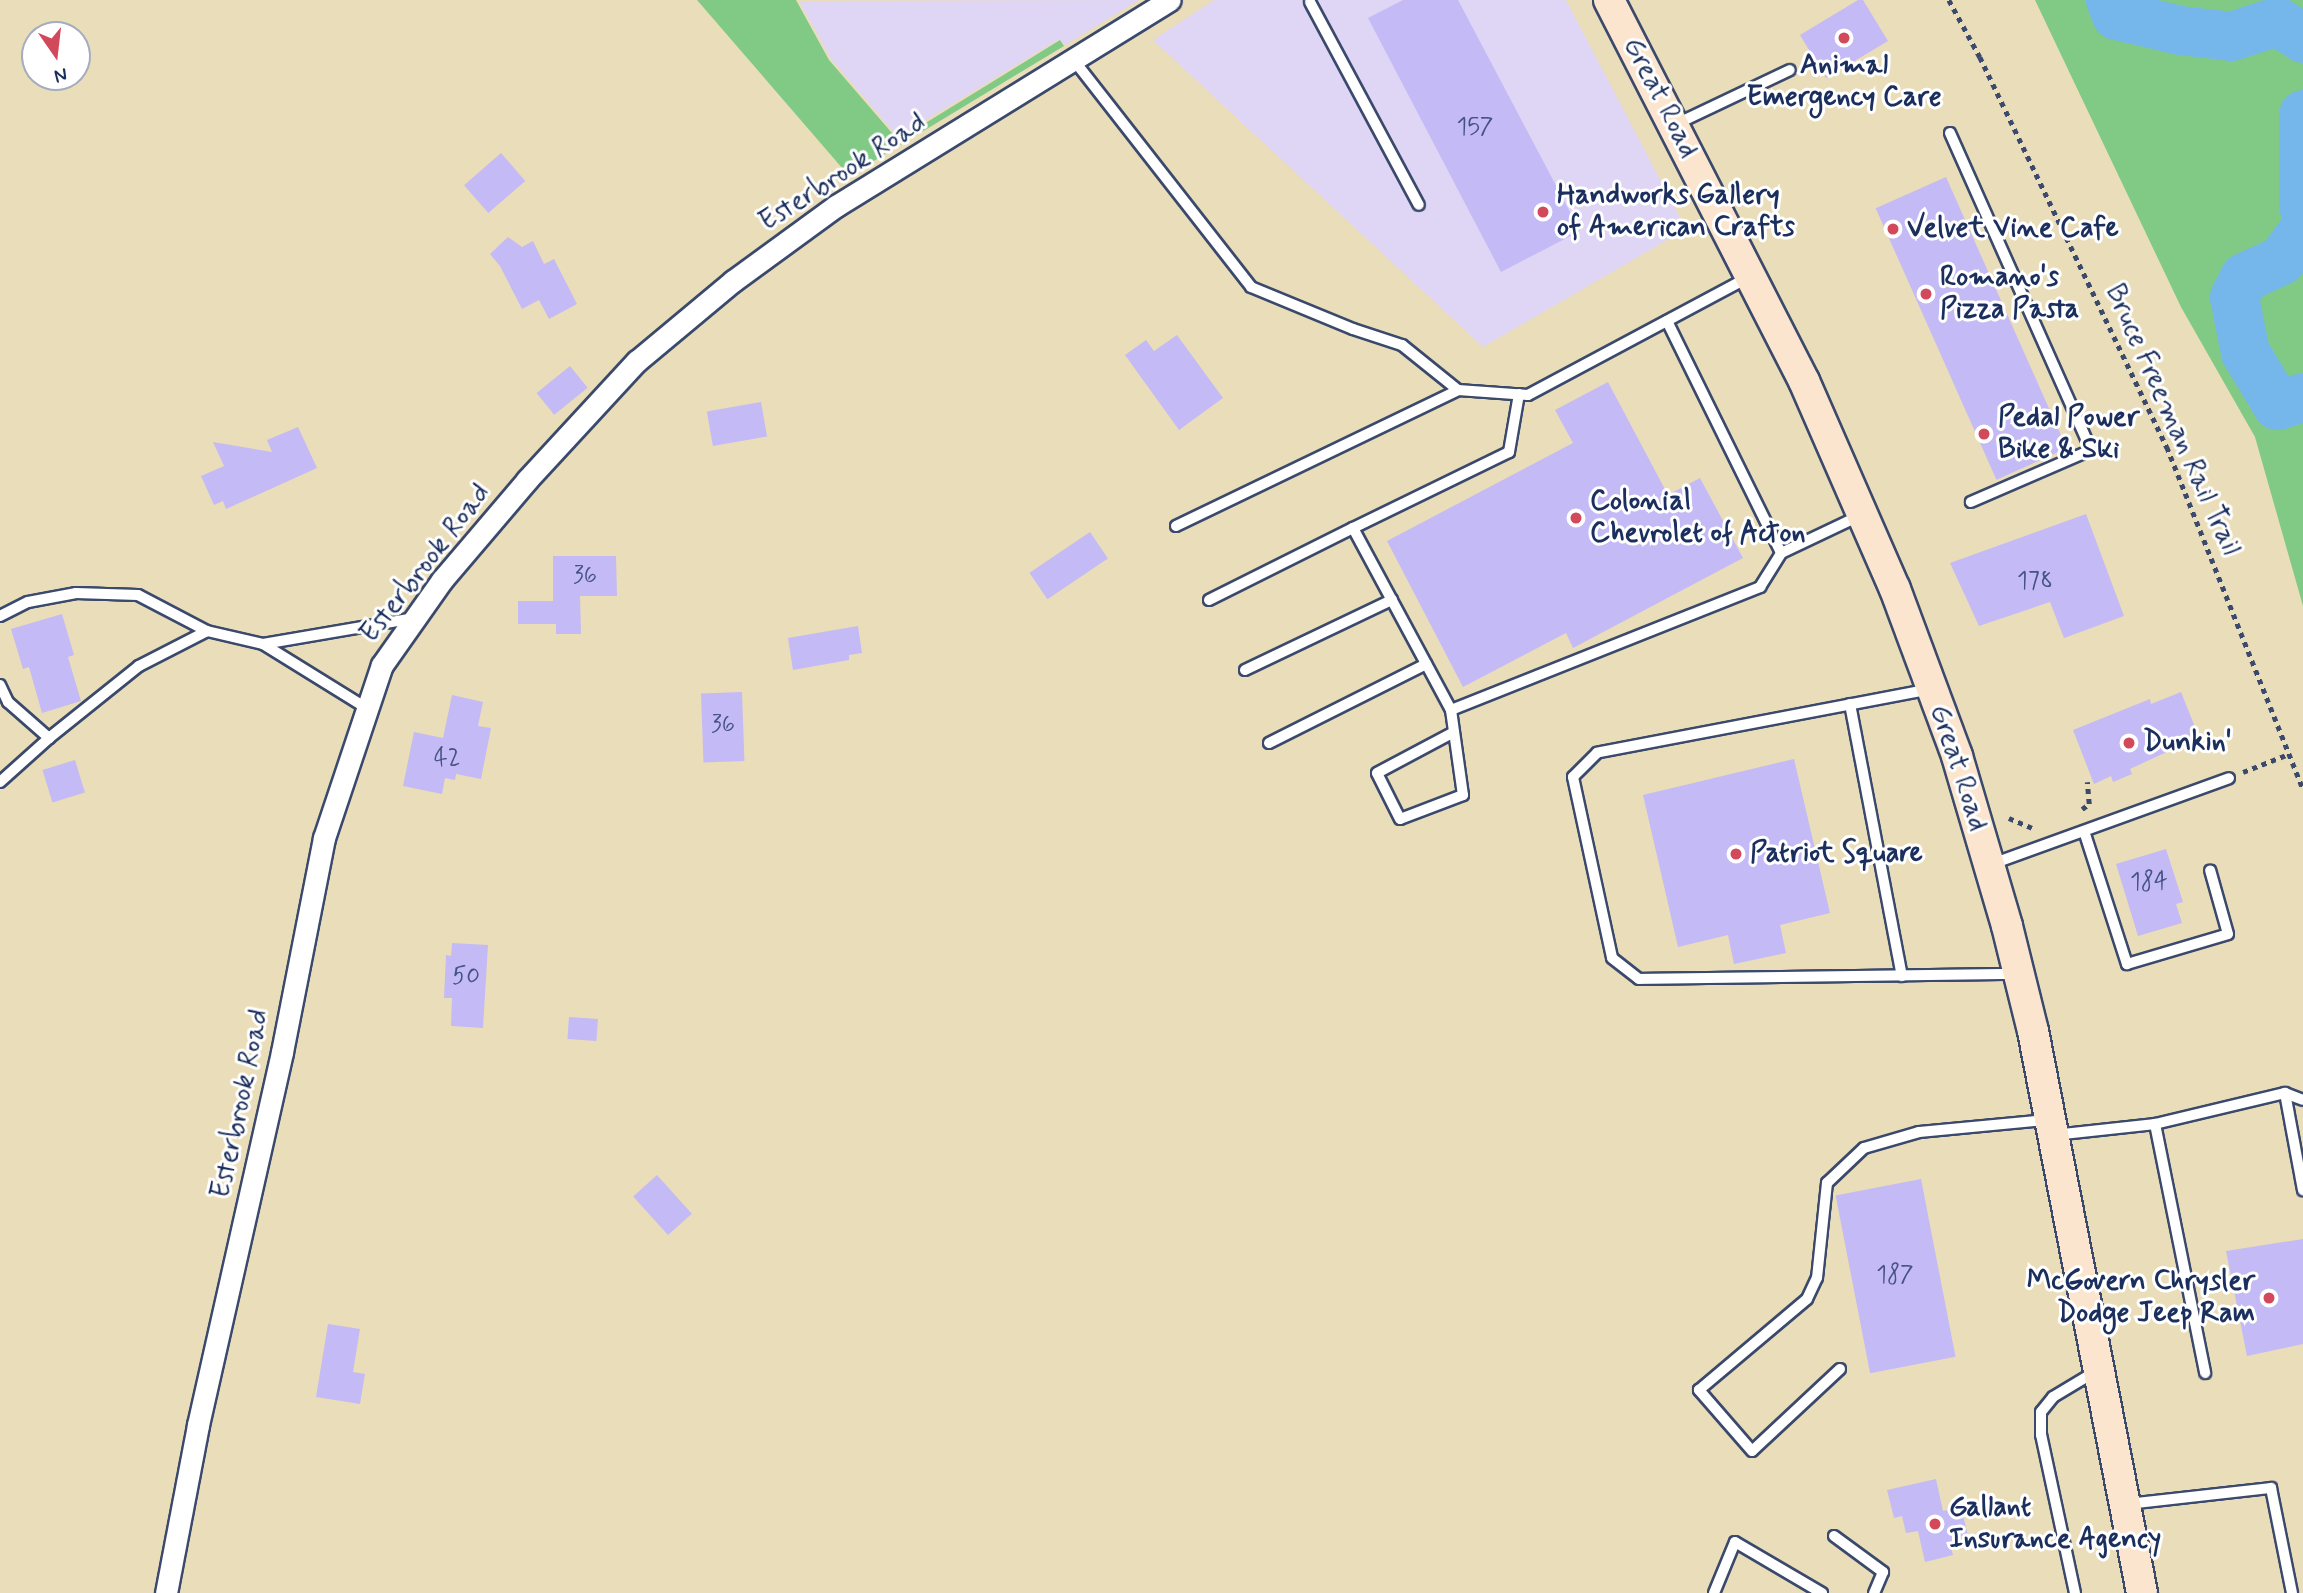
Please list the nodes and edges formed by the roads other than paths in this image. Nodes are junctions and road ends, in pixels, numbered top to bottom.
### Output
1 (1170, 0) edge
2 (1609, 0) edge
3 (1310, 2) dead end
4 (1073, 59) junction
5 (1790, 70) dead end
6 (1674, 125) junction
7 (1950, 133) dead end
8 (1419, 205) dead end
9 (1750, 277) junction
10 (1667, 321) junction
11 (1458, 390) junction
12 (1518, 394) junction
13 (1971, 502) dead end
14 (1863, 514) junction
15 (1176, 526) dead end
16 (1353, 528) junction
17 (1781, 553) junction
18 (1209, 600) dead end
19 (1392, 600) junction
20 (0, 616) edge
21 (415, 618) junction
22 (206, 631) junction
23 (262, 644) junction
24 (1426, 664) junction
25 (1245, 670) dead end
26 (0, 685) edge
27 (1932, 688) junction
28 (1850, 704) junction
29 (368, 709) junction
30 (1451, 710) junction
31 (1454, 732) junction
32 (49, 738) junction
33 (1269, 743) dead end
34 (2229, 778) road end
35 (0, 782) edge
36 (2084, 831) junction
37 (1989, 865) junction
38 (2210, 870) dead end
39 (2019, 974) junction
40 (1902, 976) junction
41 (2286, 1093) junction
42 (2303, 1100) edge
43 (2155, 1124) junction
44 (2053, 1128) junction
45 (2303, 1190) edge
46 (1840, 1368) dead end
47 (2099, 1369) junction
48 (2205, 1373) dead end
49 (2125, 1504) junction
50 (1834, 1536) dead end
51 (166, 1593) edge
52 (1714, 1593) edge
53 (1822, 1593) edge
54 (1874, 1593) edge
55 (2075, 1593) edge
56 (2141, 1593) edge
57 (2292, 1593) edge

1 - 4 street, Esterbrook Road
2 - 6 main road, Great Road
3 - 8 lane
4 - 11 lane
4 - 21 street, Esterbrook Road
5 - 6 lane
6 - 9 main road, Great Road
7 - 13 lane
9 - 10 lane
9 - 14 main road, Great Road
10 - 12 lane
10 - 17 lane
11 - 12 lane
11 - 15 lane
12 - 16 lane
14 - 17 lane
14 - 27 main road, Great Road
16 - 18 lane
16 - 19 lane
17 - 30 lane
19 - 24 lane
19 - 25 lane
20 - 22 lane
21 - 23 lane
21 - 29 street, Esterbrook Road
22 - 23 lane
22 - 32 lane
23 - 29 lane
24 - 30 lane
24 - 33 lane
26 - 32 lane
27 - 28 lane
27 - 37 main road, Great Road
28 - 40 lane
28 - 40 lane
29 - 51 street, Esterbrook Road
30 - 31 lane
31 - 31 lane
32 - 35 lane
34 - 36 lane
36 - 37 lane
36 - 38 lane
37 - 39 main road, Great Road
39 - 40 lane
39 - 44 main road, Great Road
41 - 42 lane
41 - 43 lane
41 - 45 lane
43 - 44 lane
43 - 48 lane
44 - 46 lane
44 - 47 main road, Great Road
47 - 49 main road, Great Road
47 - 55 lane
49 - 56 main road, Great Road
49 - 57 lane
50 - 54 lane
52 - 53 lane

